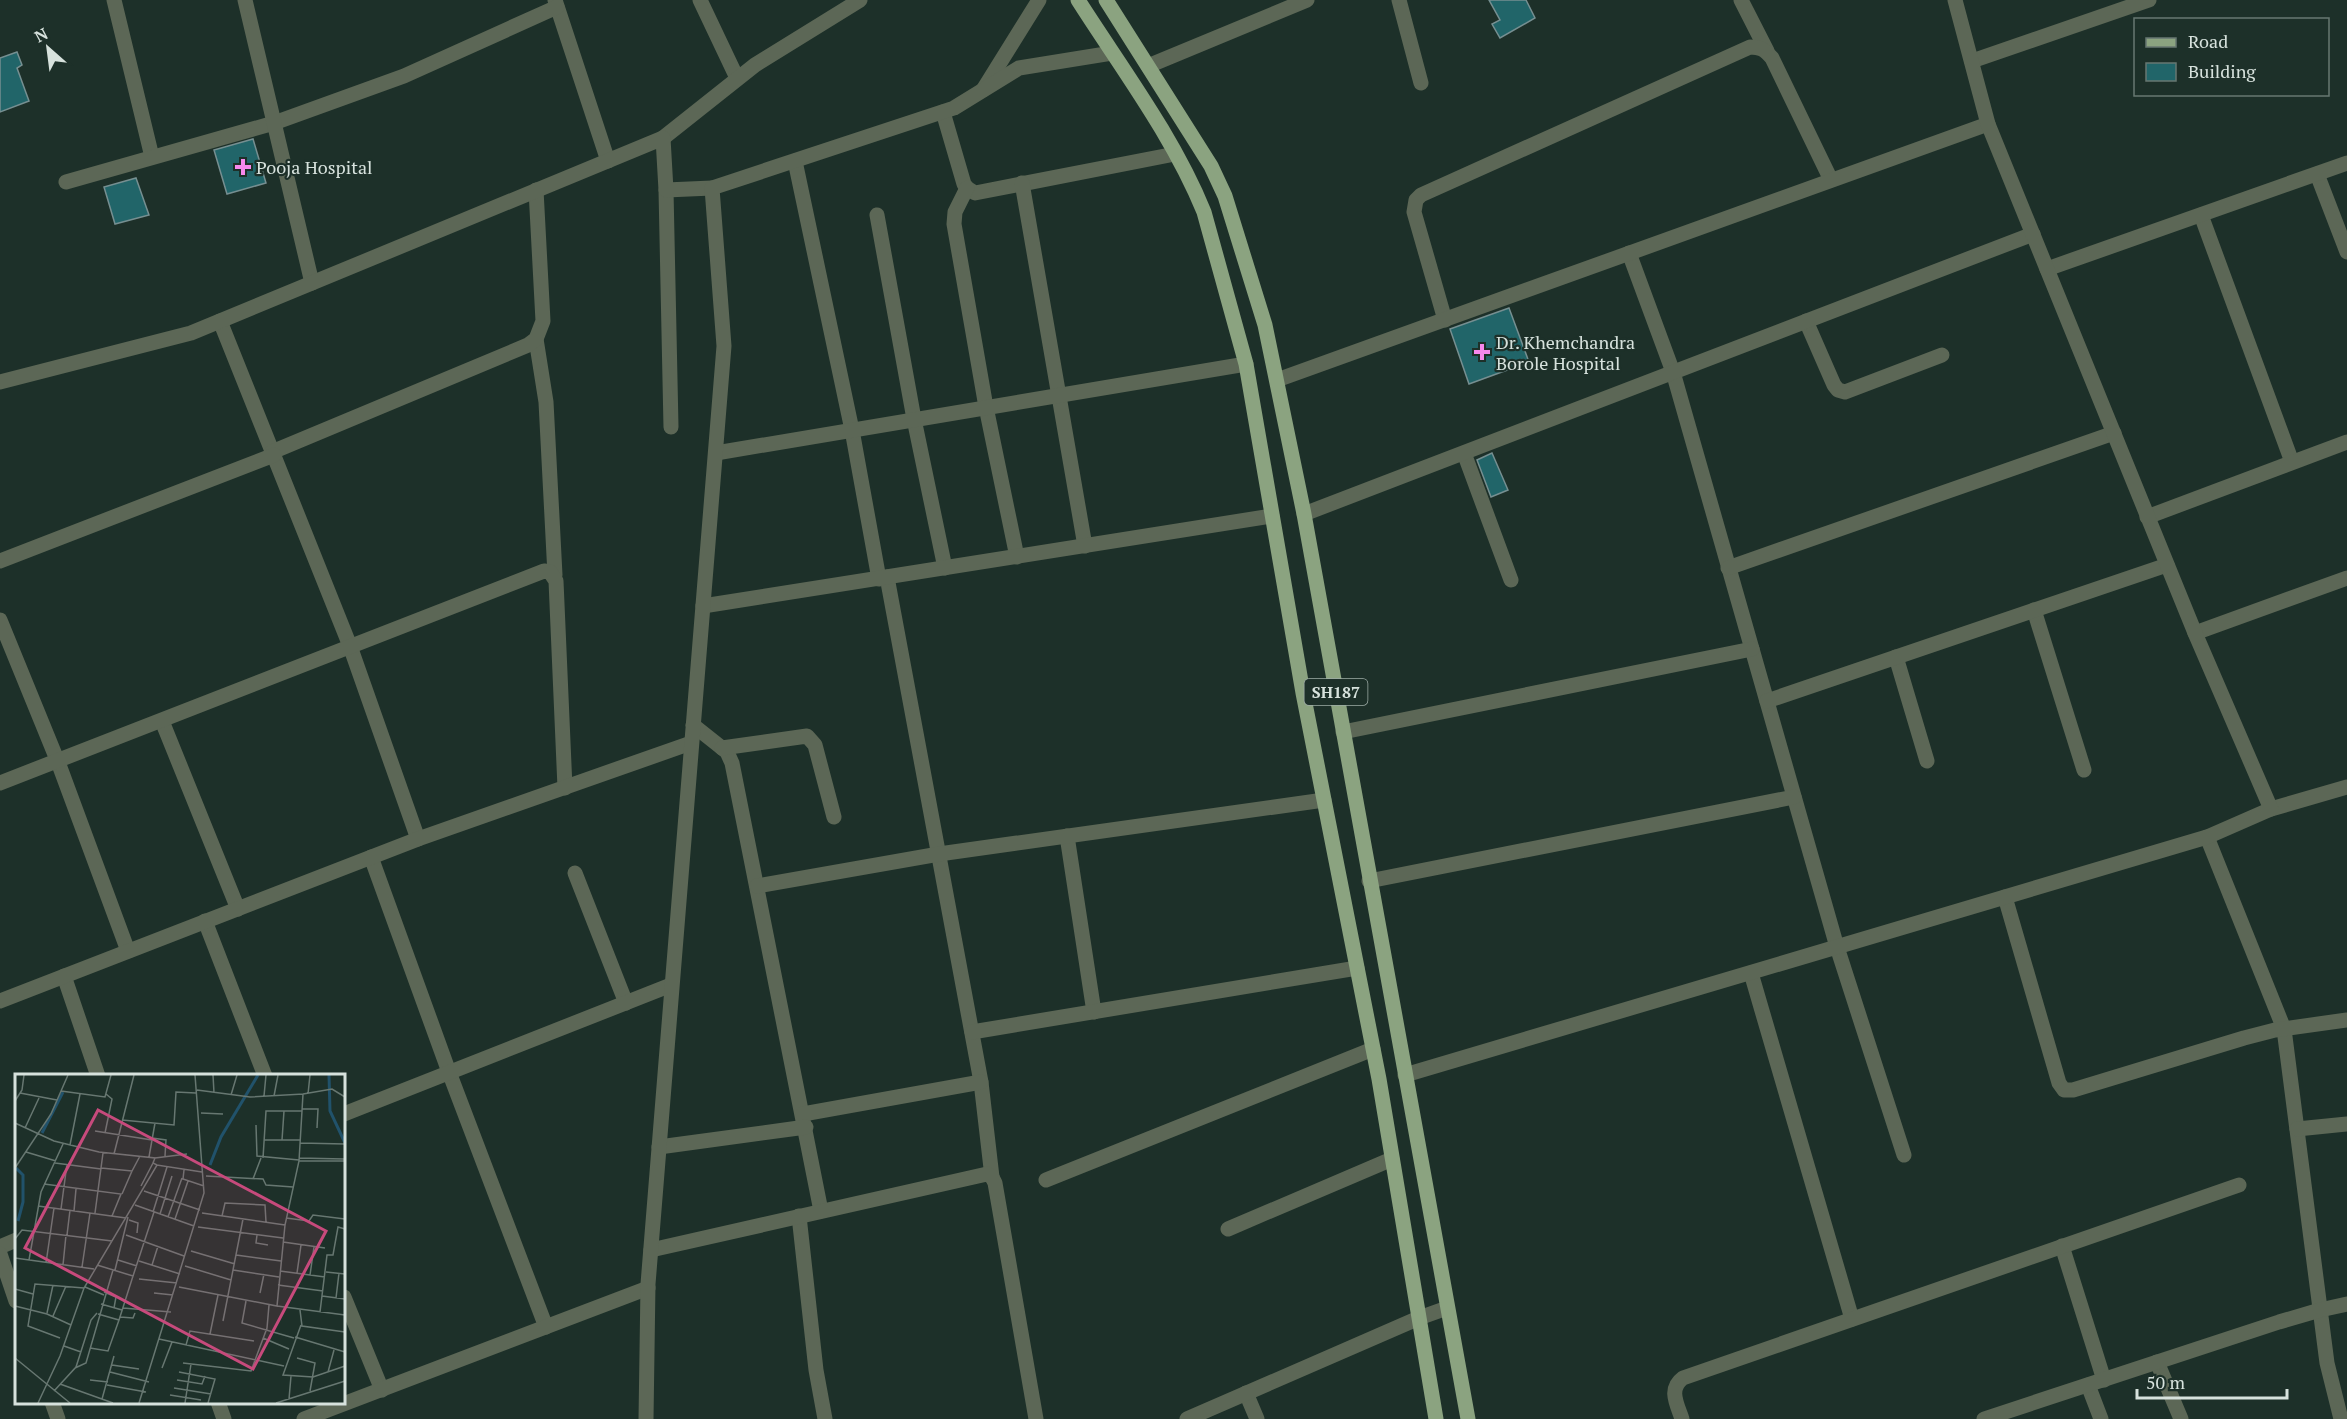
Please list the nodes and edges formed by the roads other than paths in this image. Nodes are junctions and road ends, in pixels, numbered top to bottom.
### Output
1 (114, 0) edge
2 (245, 0) edge
3 (700, 0) edge
4 (860, 0) edge
5 (1039, 0) edge
6 (1078, 0) edge
7 (1106, 0) edge
8 (1307, 0) edge
9 (1399, 0) edge
10 (1741, 0) edge
11 (1955, 0) edge
12 (2149, 0) edge
13 (556, 4) edge
14 (1767, 51) junction
15 (1112, 52) junction
16 (1972, 61) junction
17 (1148, 66) junction
18 (737, 78) junction
19 (1421, 83) dead end
20 (983, 90) junction
21 (943, 112) junction
22 (274, 123) junction
23 (1988, 124) junction
24 (663, 138) junction
25 (1175, 153) junction
26 (152, 157) junction
27 (608, 161) junction
28 (795, 161) junction
29 (2347, 163) edge
30 (2318, 174) junction
31 (1831, 180) junction
32 (66, 182) dead end
33 (1022, 183) junction
34 (712, 188) junction
35 (967, 188) junction
36 (536, 190) junction
37 (666, 190) junction
38 (2202, 215) junction
39 (877, 216) dead end
40 (2033, 234) junction
41 (2347, 252) edge
42 (1629, 253) junction
43 (2047, 269) junction
44 (312, 283) junction
45 (1445, 320) junction
46 (220, 321) junction
47 (1806, 321) junction
48 (536, 339) junction
49 (1942, 355) dead end
50 (1246, 364) junction
51 (1673, 372) junction
52 (1277, 380) junction
53 (0, 382) edge
54 (1057, 395) junction
55 (986, 407) junction
56 (914, 419) junction
57 (671, 427) dead end
58 (852, 430) junction
59 (2114, 433) junction
60 (2347, 442) edge
61 (273, 453) junction
62 (716, 453) junction
63 (1464, 453) junction
64 (2292, 462) junction
65 (1304, 514) junction
66 (1272, 516) junction
67 (2147, 517) junction
68 (1085, 546) junction
69 (1017, 556) junction
70 (0, 561) edge
71 (2161, 566) junction
72 (945, 568) junction
73 (1728, 568) junction
74 (555, 575) junction
75 (883, 578) junction
76 (2347, 578) edge
77 (1511, 580) dead end
78 (703, 606) junction
79 (2034, 610) junction
80 (0, 620) edge
81 (2194, 633) junction
82 (350, 646) junction
83 (1752, 649) junction
84 (1896, 657) junction
85 (1767, 701) junction
86 (162, 721) junction
87 (693, 725) junction
88 (1343, 732) junction
89 (692, 743) junction
90 (722, 748) junction
91 (1927, 761) dead end
92 (58, 762) junction
93 (2084, 770) dead end
94 (0, 783) edge
95 (2347, 787) edge
96 (565, 788) junction
97 (1794, 797) junction
98 (1324, 800) junction
99 (2265, 812) junction
100 (834, 817) dead end
101 (1067, 836) junction
102 (2208, 837) junction
103 (418, 839) junction
104 (939, 855) junction
105 (371, 857) junction
106 (575, 873) dead end
107 (1369, 881) junction
108 (757, 886) junction
109 (2006, 897) junction
110 (238, 909) junction
111 (205, 921) junction
112 (1837, 947) junction
113 (129, 951) junction
114 (1357, 968) junction
115 (1751, 973) junction
116 (64, 976) junction
117 (671, 985) junction
118 (0, 1001) edge
119 (626, 1003) junction
120 (1094, 1012) junction
121 (2347, 1020) edge
122 (2279, 1030) junction
123 (972, 1032) junction
124 (1373, 1049) junction
125 (449, 1072) junction
126 (97, 1074) edge
127 (264, 1074) edge
128 (1405, 1075) junction
129 (981, 1082) junction
130 (345, 1114) edge
131 (804, 1120) junction
132 (2347, 1124) edge
133 (2297, 1129) junction
134 (659, 1147) junction
135 (1905, 1155) dead end
136 (1392, 1158) junction
137 (992, 1177) junction
138 (1046, 1180) dead end
139 (2239, 1185) dead end
140 (821, 1211) junction
141 (799, 1216) junction
142 (1228, 1229) dead end
143 (15, 1240) edge
144 (2062, 1246) junction
145 (0, 1247) edge
146 (651, 1250) junction
147 (0, 1254) edge
148 (648, 1288) junction
149 (15, 1298) edge
150 (345, 1299) edge
151 (2347, 1304) edge
152 (1447, 1308) junction
153 (2320, 1310) junction
154 (1419, 1318) junction
155 (1852, 1319) junction
156 (546, 1327) junction
157 (2157, 1362) junction
158 (2104, 1380) junction
159 (2088, 1385) junction
160 (382, 1390) junction
161 (1246, 1394) junction
162 (53, 1404) edge
163 (219, 1404) edge
164 (344, 1404) edge
165 (345, 1404) edge
166 (58, 1419) edge
167 (224, 1419) edge
168 (304, 1419) edge
169 (646, 1419) edge
170 (825, 1419) edge
171 (1036, 1419) edge
172 (1187, 1419) edge
173 (1257, 1419) edge
174 (1436, 1419) edge
175 (1468, 1419) edge
176 (1682, 1419) edge
177 (1984, 1419) edge
178 (2101, 1419) edge
179 (2181, 1419) edge
180 (2341, 1419) edge

1 - 26 street
2 - 22 street
3 - 18 street
4 - 18 street
5 - 20 street
6 - 15 main road, SH187
7 - 17 main road, SH187
8 - 17 street
9 - 19 street
10 - 14 street
11 - 16 street
12 - 16 street
13 - 22 street
13 - 27 street
14 - 31 street
14 - 45 street
15 - 20 street
15 - 25 main road, SH187
16 - 23 street
17 - 52 main road, SH187
18 - 24 street
20 - 21 street
21 - 28 street
21 - 35 street
22 - 26 street
22 - 44 street
23 - 31 street
23 - 40 street
24 - 27 street
24 - 37 street
25 - 33 street
25 - 50 main road, SH187
26 - 32 street
27 - 36 street
28 - 34 street
28 - 58 street
29 - 30 street
30 - 38 street
30 - 41 street
31 - 42 street
33 - 35 street
33 - 54 street
34 - 37 street
34 - 62 street
35 - 55 street
36 - 44 street
36 - 48 street
37 - 57 street
38 - 43 street
38 - 64 street
39 - 56 street
40 - 43 street
40 - 47 street
42 - 45 street
42 - 51 street
43 - 59 street
44 - 46 street
45 - 52 street
46 - 53 street
46 - 61 street
47 - 49 street
47 - 51 street
48 - 61 street
48 - 74 street
50 - 54 street
50 - 66 main road, SH187
51 - 63 street
51 - 73 street
52 - 65 main road, SH187
54 - 55 street
54 - 68 street
55 - 56 street
55 - 69 street
56 - 58 street
56 - 72 street
58 - 62 street
58 - 75 street
59 - 67 street
59 - 73 street
60 - 64 street
61 - 70 street
61 - 82 street
62 - 78 street
63 - 65 street
63 - 77 street
64 - 67 street
65 - 88 main road, SH187
66 - 68 street
66 - 98 main road, SH187
67 - 71 street
68 - 69 street
69 - 72 street
71 - 79 street
71 - 81 street
72 - 75 street
73 - 83 street
74 - 82 street
74 - 96 street
75 - 78 street
75 - 104 street
76 - 81 street
78 - 87 street
79 - 84 street
79 - 93 street
80 - 92 street
81 - 99 street
82 - 86 street
82 - 103 street
83 - 85 street
83 - 88 street
84 - 85 street
84 - 91 street
85 - 97 street
86 - 92 street
86 - 110 street
87 - 89 street
87 - 90 street
88 - 107 main road, SH187
89 - 96 street
89 - 117 street
90 - 100 street
90 - 108 street
92 - 94 street
92 - 113 street
95 - 99 street
96 - 103 street
97 - 107 street
97 - 112 street
98 - 101 street
98 - 114 main road, SH187
99 - 102 street
101 - 104 street
101 - 120 street
102 - 109 street
102 - 122 street
103 - 105 street
104 - 108 street
104 - 123 street
105 - 110 street
105 - 125 street
106 - 119 street
107 - 128 main road, SH187
108 - 131 street
109 - 112 street
109 - 122 street
110 - 111 street
111 - 113 street
111 - 127 street
112 - 115 street
112 - 135 street
113 - 116 street
114 - 120 street
114 - 124 main road, SH187
115 - 128 street
115 - 155 street
116 - 118 street
116 - 126 street
117 - 119 street
117 - 134 street
119 - 125 street
120 - 123 street
121 - 122 street
122 - 133 street
123 - 129 street
124 - 136 main road, SH187
124 - 138 street
125 - 130 street
125 - 156 street
128 - 152 main road, SH187
129 - 131 street
129 - 137 street
131 - 134 street
131 - 140 street
132 - 133 street
133 - 153 street
134 - 146 street
136 - 142 street
136 - 154 main road, SH187
137 - 140 street
137 - 171 street
139 - 144 street
140 - 141 street
141 - 146 street
141 - 170 street
143 - 145 street
144 - 155 street
144 - 158 street
146 - 148 street
147 - 149 street
148 - 156 street
148 - 169 street
150 - 160 street
151 - 153 street
152 - 154 street
152 - 175 main road, SH187
153 - 157 street
153 - 180 street
154 - 161 street
154 - 174 main road, SH187
155 - 176 street
156 - 160 street
157 - 158 street
157 - 179 street
158 - 159 street
159 - 177 street
159 - 178 street
160 - 165 street
161 - 172 street
161 - 173 street
162 - 166 street
163 - 167 street
164 - 168 street

